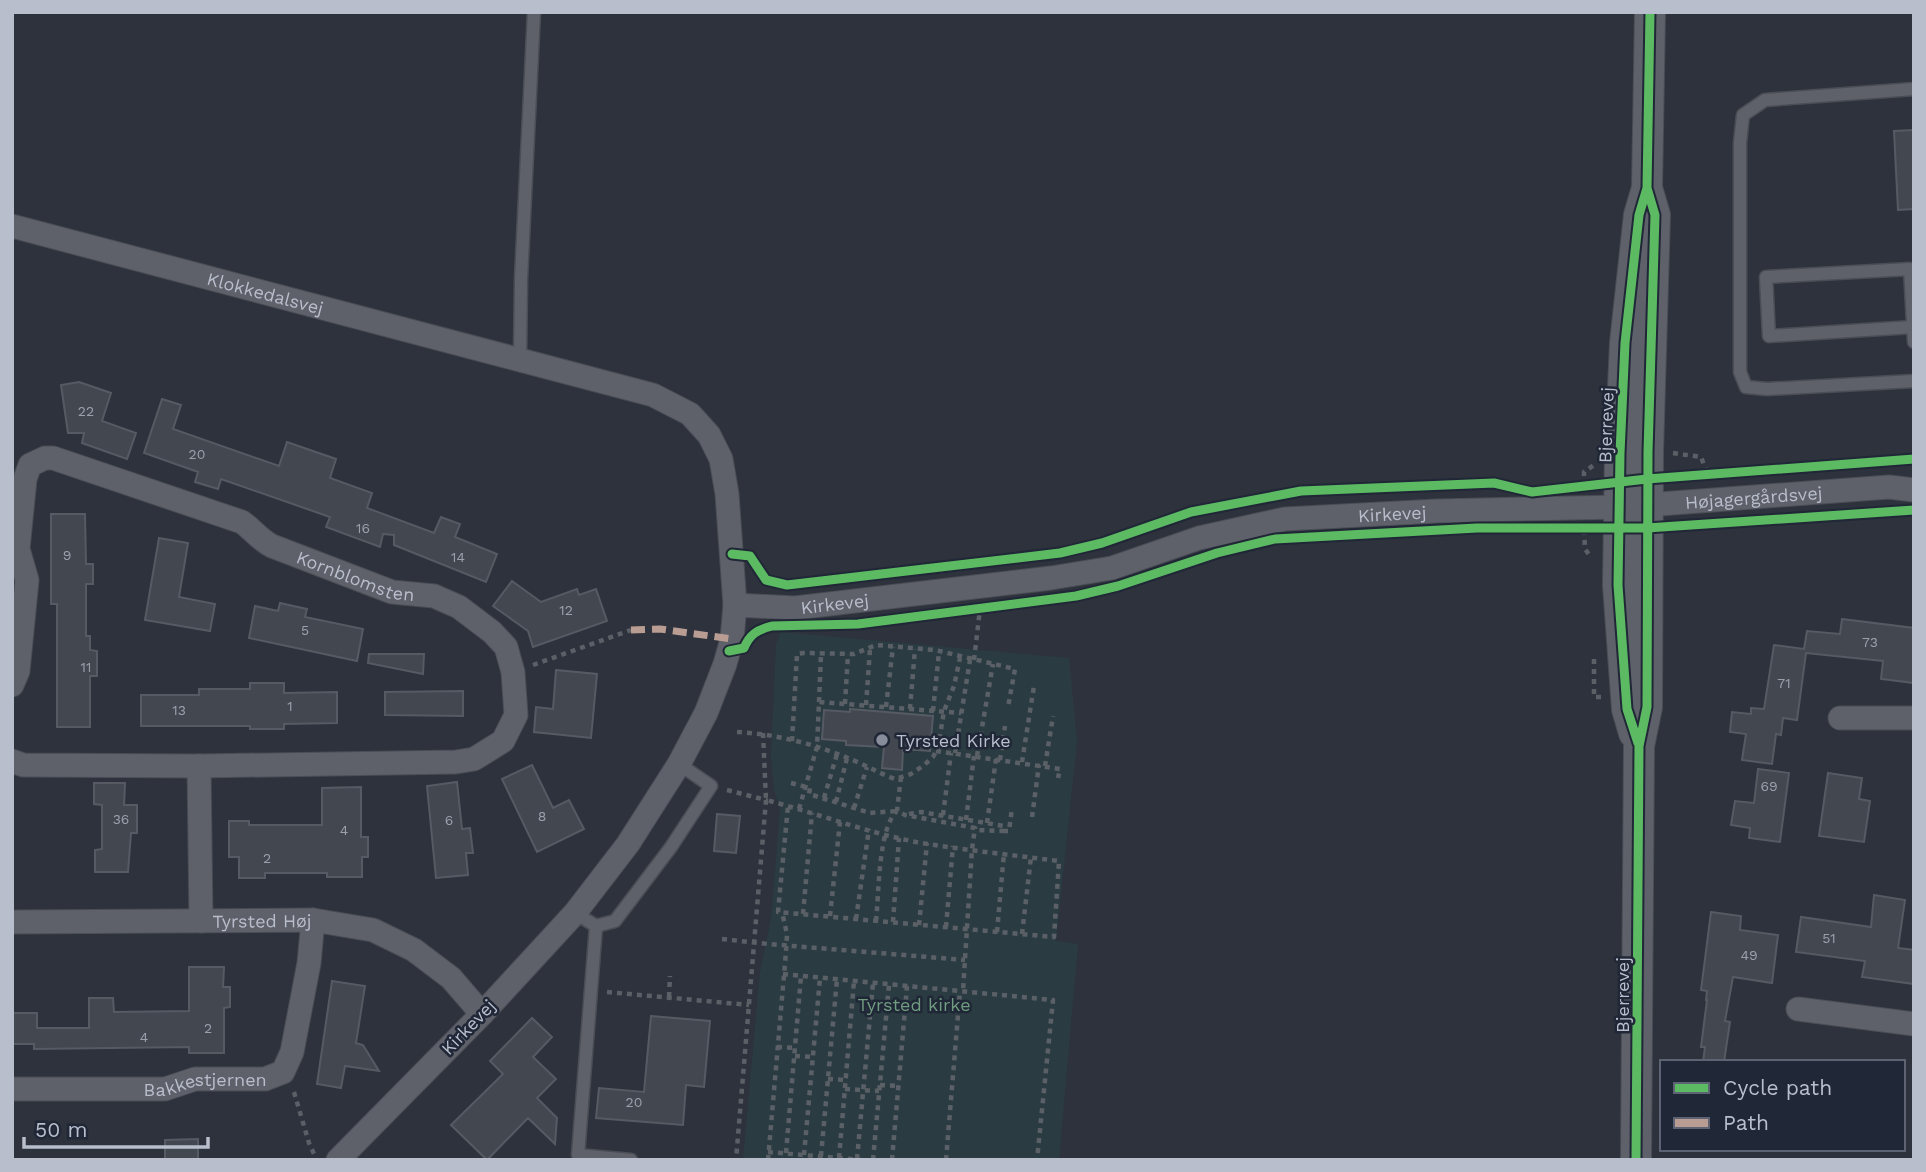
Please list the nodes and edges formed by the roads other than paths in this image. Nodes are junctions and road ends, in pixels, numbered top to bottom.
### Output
1 (534, 12) edge
2 (1650, 12) edge
3 (1914, 89) edge
4 (12, 226) edge
5 (1913, 327) edge
6 (1914, 342) edge
7 (520, 360) junction
8 (1914, 382) edge
9 (1914, 478) edge
10 (1889, 487) junction
11 (1914, 490) edge
12 (1626, 506) junction
13 (735, 605) junction
14 (12, 685) edge
15 (1840, 718) dead end
16 (1914, 718) edge
17 (12, 761) edge
18 (679, 764) junction
19 (199, 766) junction
20 (575, 913) junction
21 (313, 920) junction
22 (201, 921) junction
23 (12, 922) edge
24 (596, 926) junction
25 (1798, 1009) dead end
26 (482, 1014) junction
27 (1914, 1024) edge
28 (12, 1088) edge
29 (338, 1160) edge
30 (631, 1160) edge
31 (1636, 1160) edge

1 - 7 lane
2 - 12 street, Bjerrevej
3 - 8 lane
4 - 7 street, Klokkedalsvej
5 - 5 lane
5 - 6 lane
7 - 13 street, Klokkedalsvej
9 - 10 street, Højagergårdsvej
10 - 11 street, Højagergårdsvej
10 - 12 street, Højagergårdsvej
12 - 13 street, Kirkevej
12 - 31 street, Bjerrevej
13 - 18 street, Kirkevej
14 - 19 street, Kornblomsten
15 - 16 street
17 - 19 street, Kornblomsten
18 - 20 street, Kirkevej
18 - 24 lane
19 - 22 street
20 - 24 lane
20 - 26 street, Kirkevej
21 - 22 street, Tyrsted Høj
21 - 26 street, Tyrsted Høj
21 - 28 street, Bakkestjernen
22 - 23 street, Tyrsted Høj
24 - 30 lane
25 - 27 street
26 - 29 street, Kirkevej

